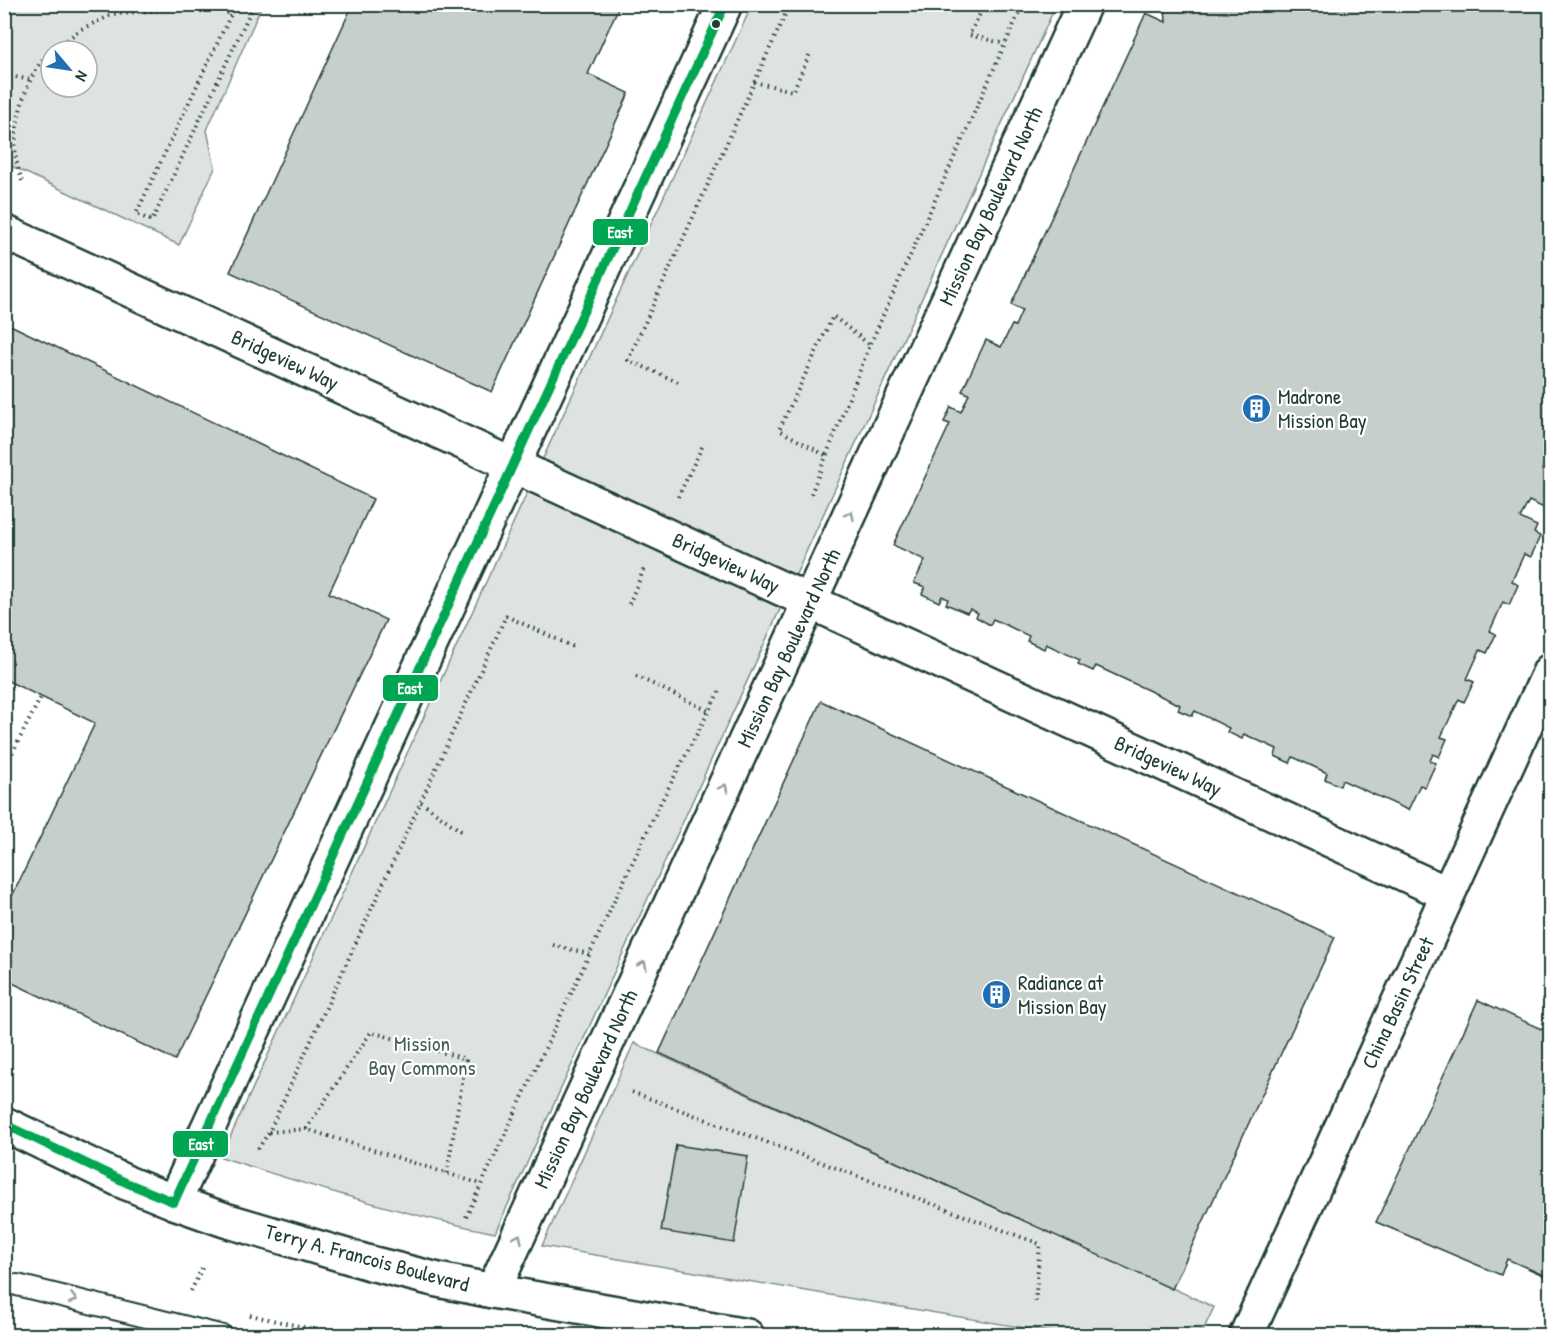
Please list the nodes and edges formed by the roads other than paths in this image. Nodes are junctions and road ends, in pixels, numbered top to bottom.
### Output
1 (725, 4) edge
2 (1084, 4) edge
3 (4, 232) edge
4 (513, 465) junction
5 (810, 602) junction
6 (1551, 671) edge
7 (1448, 894) junction
8 (4, 1124) edge
9 (174, 1202) junction
10 (17, 1285) dead end
11 (493, 1291) junction
12 (673, 1331) edge
13 (223, 1335) edge
14 (747, 1335) edge
15 (1246, 1335) edge

1 - 4 street
5 -> 2 street, Mission Bay Boulevard North
3 - 4 street, Bridgeview Way
4 - 5 street, Bridgeview Way
4 - 9 street
5 - 7 street, Bridgeview Way
11 -> 5 street, Mission Bay Boulevard North
6 - 7 street, China Basin Street
7 - 15 street, China Basin Street
8 - 9 street, Terry A. Francois Boulevard
9 - 11 street, Terry A. Francois Boulevard
10 -> 13 lane
11 - 12 street, Terry A. Francois Boulevard
12 - 14 street, Terry A. Francois Boulevard

